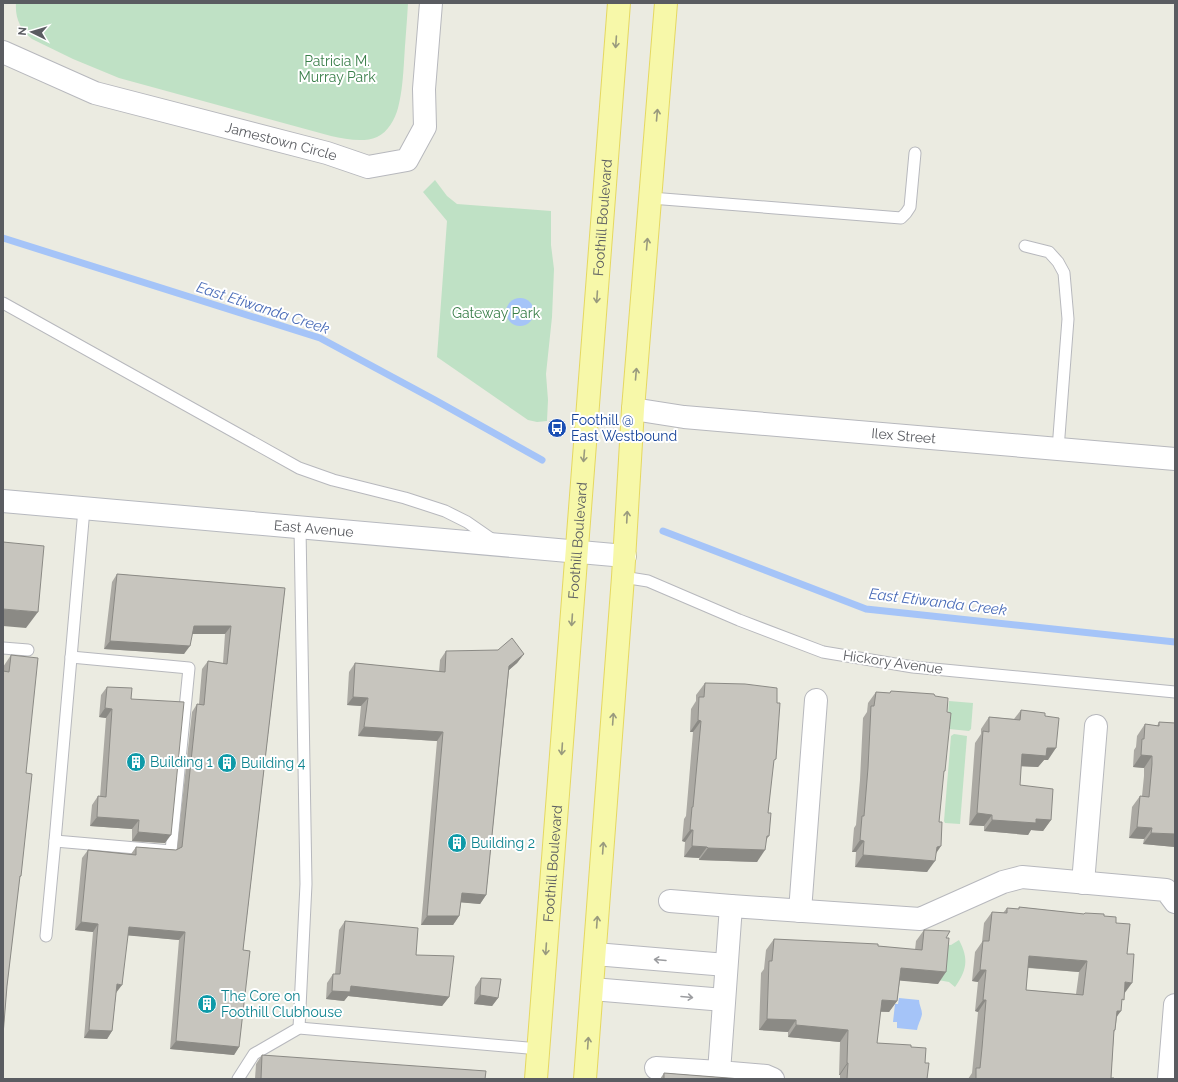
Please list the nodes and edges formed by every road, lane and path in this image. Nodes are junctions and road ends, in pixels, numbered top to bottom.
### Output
1 (431, 3) edge
2 (619, 3) edge
3 (666, 3) edge
4 (3, 52) edge
5 (915, 153) dead end
6 (651, 198) junction
7 (1025, 246) dead end
8 (3, 303) edge
9 (634, 409) junction
10 (1058, 449) junction
11 (1175, 459) edge
12 (3, 501) edge
13 (84, 508) junction
14 (300, 528) junction
15 (501, 546) junction
16 (577, 553) junction
17 (624, 567) junction
18 (3, 648) edge
19 (28, 650) dead end
20 (71, 657) junction
21 (1175, 692) edge
22 (816, 700) dead end
23 (1096, 726) dead end
24 (55, 841) junction
25 (1083, 883) junction
26 (670, 901) dead end
27 (1175, 902) edge
28 (731, 906) junction
29 (800, 911) junction
30 (46, 936) dead end
31 (595, 954) junction
32 (726, 965) junction
33 (592, 989) junction
34 (1175, 1005) edge
35 (723, 1007) junction
36 (300, 1028) junction
37 (539, 1049) junction
38 (656, 1068) dead end
39 (719, 1072) junction
40 (238, 1079) edge
41 (536, 1079) edge
42 (585, 1079) edge
43 (773, 1079) edge
44 (1169, 1079) edge

1 - 4 street, Jamestown Circle
2 -> 16 main road, Foothill Boulevard
6 -> 3 main road
5 - 6 lane
9 -> 6 main road
7 - 10 lane
8 - 15 lane
9 - 10 street, Ilex Street
17 -> 9 main road
10 - 11 street, Ilex Street
12 - 13 street, East Avenue
13 - 14 street, East Avenue
13 - 20 lane
14 - 15 street, East Avenue
14 - 36 lane
15 - 16 street, East Avenue
16 - 17 street, East Avenue
16 -> 37 main road, Foothill Boulevard
17 - 21 lane, Hickory Avenue
31 -> 17 main road
18 - 19 lane
20 - 24 lane
20 - 24 lane
22 - 29 street
23 - 25 street
24 - 30 lane
25 - 27 street
25 - 29 street
26 - 28 street
28 - 29 street
28 - 32 street
32 -> 31 street
31 - 33 main road
32 - 35 street
33 -> 35 street
42 -> 33 main road
34 - 44 street
35 - 39 street
36 - 37 lane
36 - 40 lane
37 - 41 main road, Foothill Boulevard
38 - 39 street
39 - 43 street

